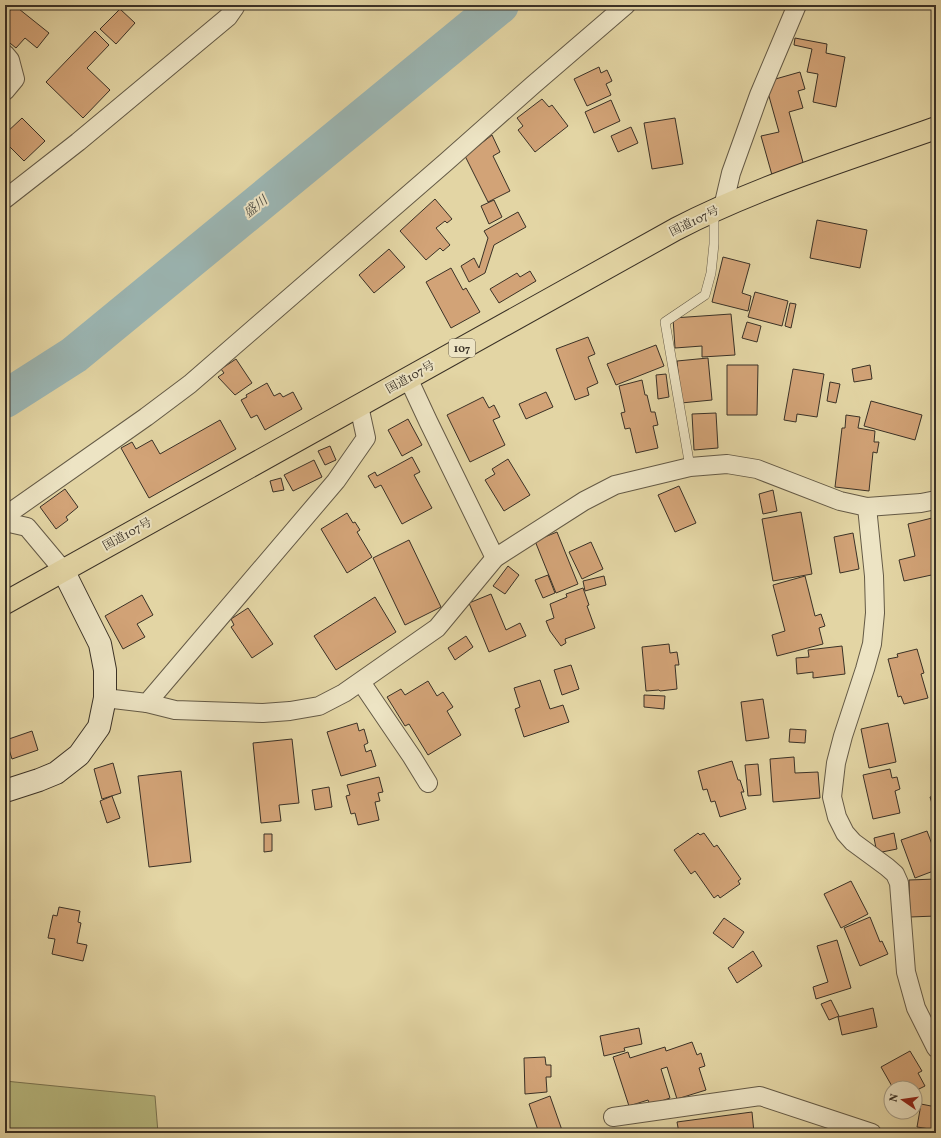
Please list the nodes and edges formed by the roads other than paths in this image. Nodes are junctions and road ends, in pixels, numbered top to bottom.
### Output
1 (235, 5) edge
2 (626, 5) edge
3 (798, 5) edge
4 (5, 54) edge
5 (5, 91) edge
6 (936, 128) edge
7 (5, 199) edge
8 (718, 209) junction
9 (408, 378) junction
10 (359, 406) junction
11 (690, 467) junction
12 (936, 500) edge
13 (867, 507) junction
14 (5, 516) edge
15 (5, 522) edge
16 (496, 558) junction
17 (63, 570) junction
18 (5, 603) edge
19 (361, 682) junction
20 (105, 698) junction
21 (147, 703) junction
22 (428, 783) dead end
23 (5, 791) edge
24 (936, 1048) edge
25 (613, 1117) dead end
26 (872, 1133) edge

1 - 7 street
2 - 14 street
3 - 8 street
4 - 5 street
6 - 8 highway, 国道107号 / 107
8 - 9 highway, 国道107号 / 107
8 - 11 lane
9 - 10 highway, 国道107号 / 107
9 - 16 street
10 - 17 highway, 国道107号 / 107
10 - 21 street
11 - 13 street
11 - 16 street
12 - 13 street
13 - 24 street
15 - 17 street
16 - 19 street
17 - 18 highway, 国道107号 / 107
17 - 20 street
19 - 21 street
19 - 22 street
20 - 21 street
20 - 23 street
25 - 26 street

